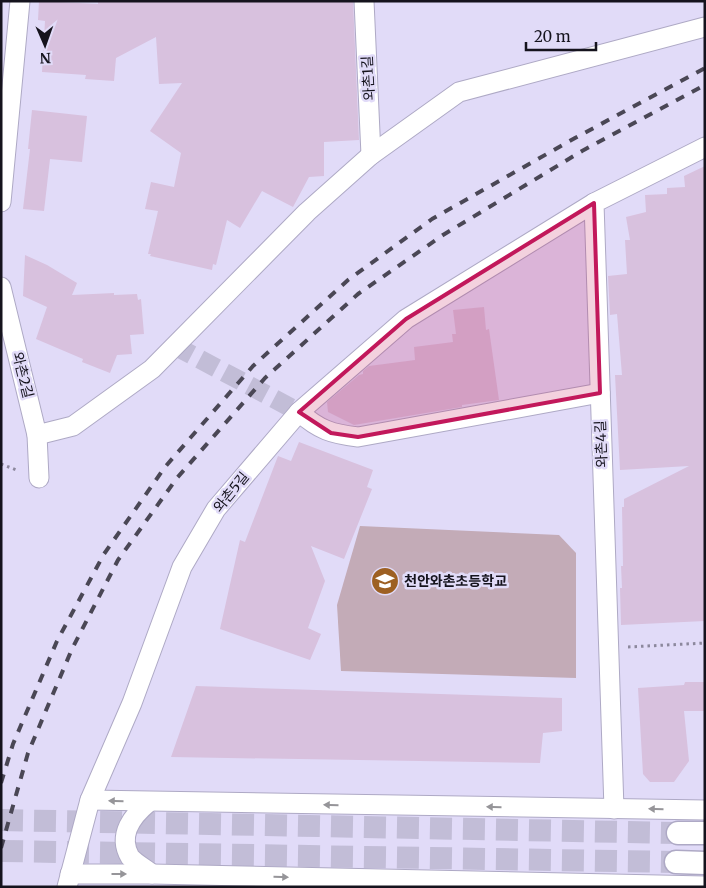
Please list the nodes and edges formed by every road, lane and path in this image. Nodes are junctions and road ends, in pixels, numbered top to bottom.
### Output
1 (20, 1) edge
2 (364, 1) edge
3 (705, 26) edge
4 (705, 147) edge
5 (371, 155) junction
6 (1, 202) edge
7 (594, 203) junction
8 (1, 287) edge
9 (600, 393) junction
10 (299, 412) junction
11 (37, 435) junction
12 (38, 478) dead end
13 (705, 643) edge
14 (608, 649) junction
15 (90, 800) junction
16 (149, 802) junction
17 (614, 809) junction
18 (705, 810) edge
19 (678, 833) tunnel mouth
20 (705, 833) edge
21 (676, 862) tunnel mouth
22 (705, 862) edge
23 (152, 874) junction
24 (68, 880) edge
25 (705, 886) edge

1 - 6 street
2 - 5 street, 와촌1길
3 - 5 street
4 - 7 street
5 - 11 street
7 - 9 street, 와촌4길
7 - 10 street, 와촌5길
8 - 11 street, 와촌2길
9 - 10 street
9 - 14 street, 와촌4길
10 - 15 street, 와촌5길
11 - 12 street, 와촌2길
13 - 14 path
14 - 17 street, 와촌4길
16 -> 15 street
15 - 24 street, 와촌5길
17 -> 16 street
16 - 23 street
18 -> 17 street
19 - 20 street
21 - 22 street
24 -> 23 street
23 -> 25 street

